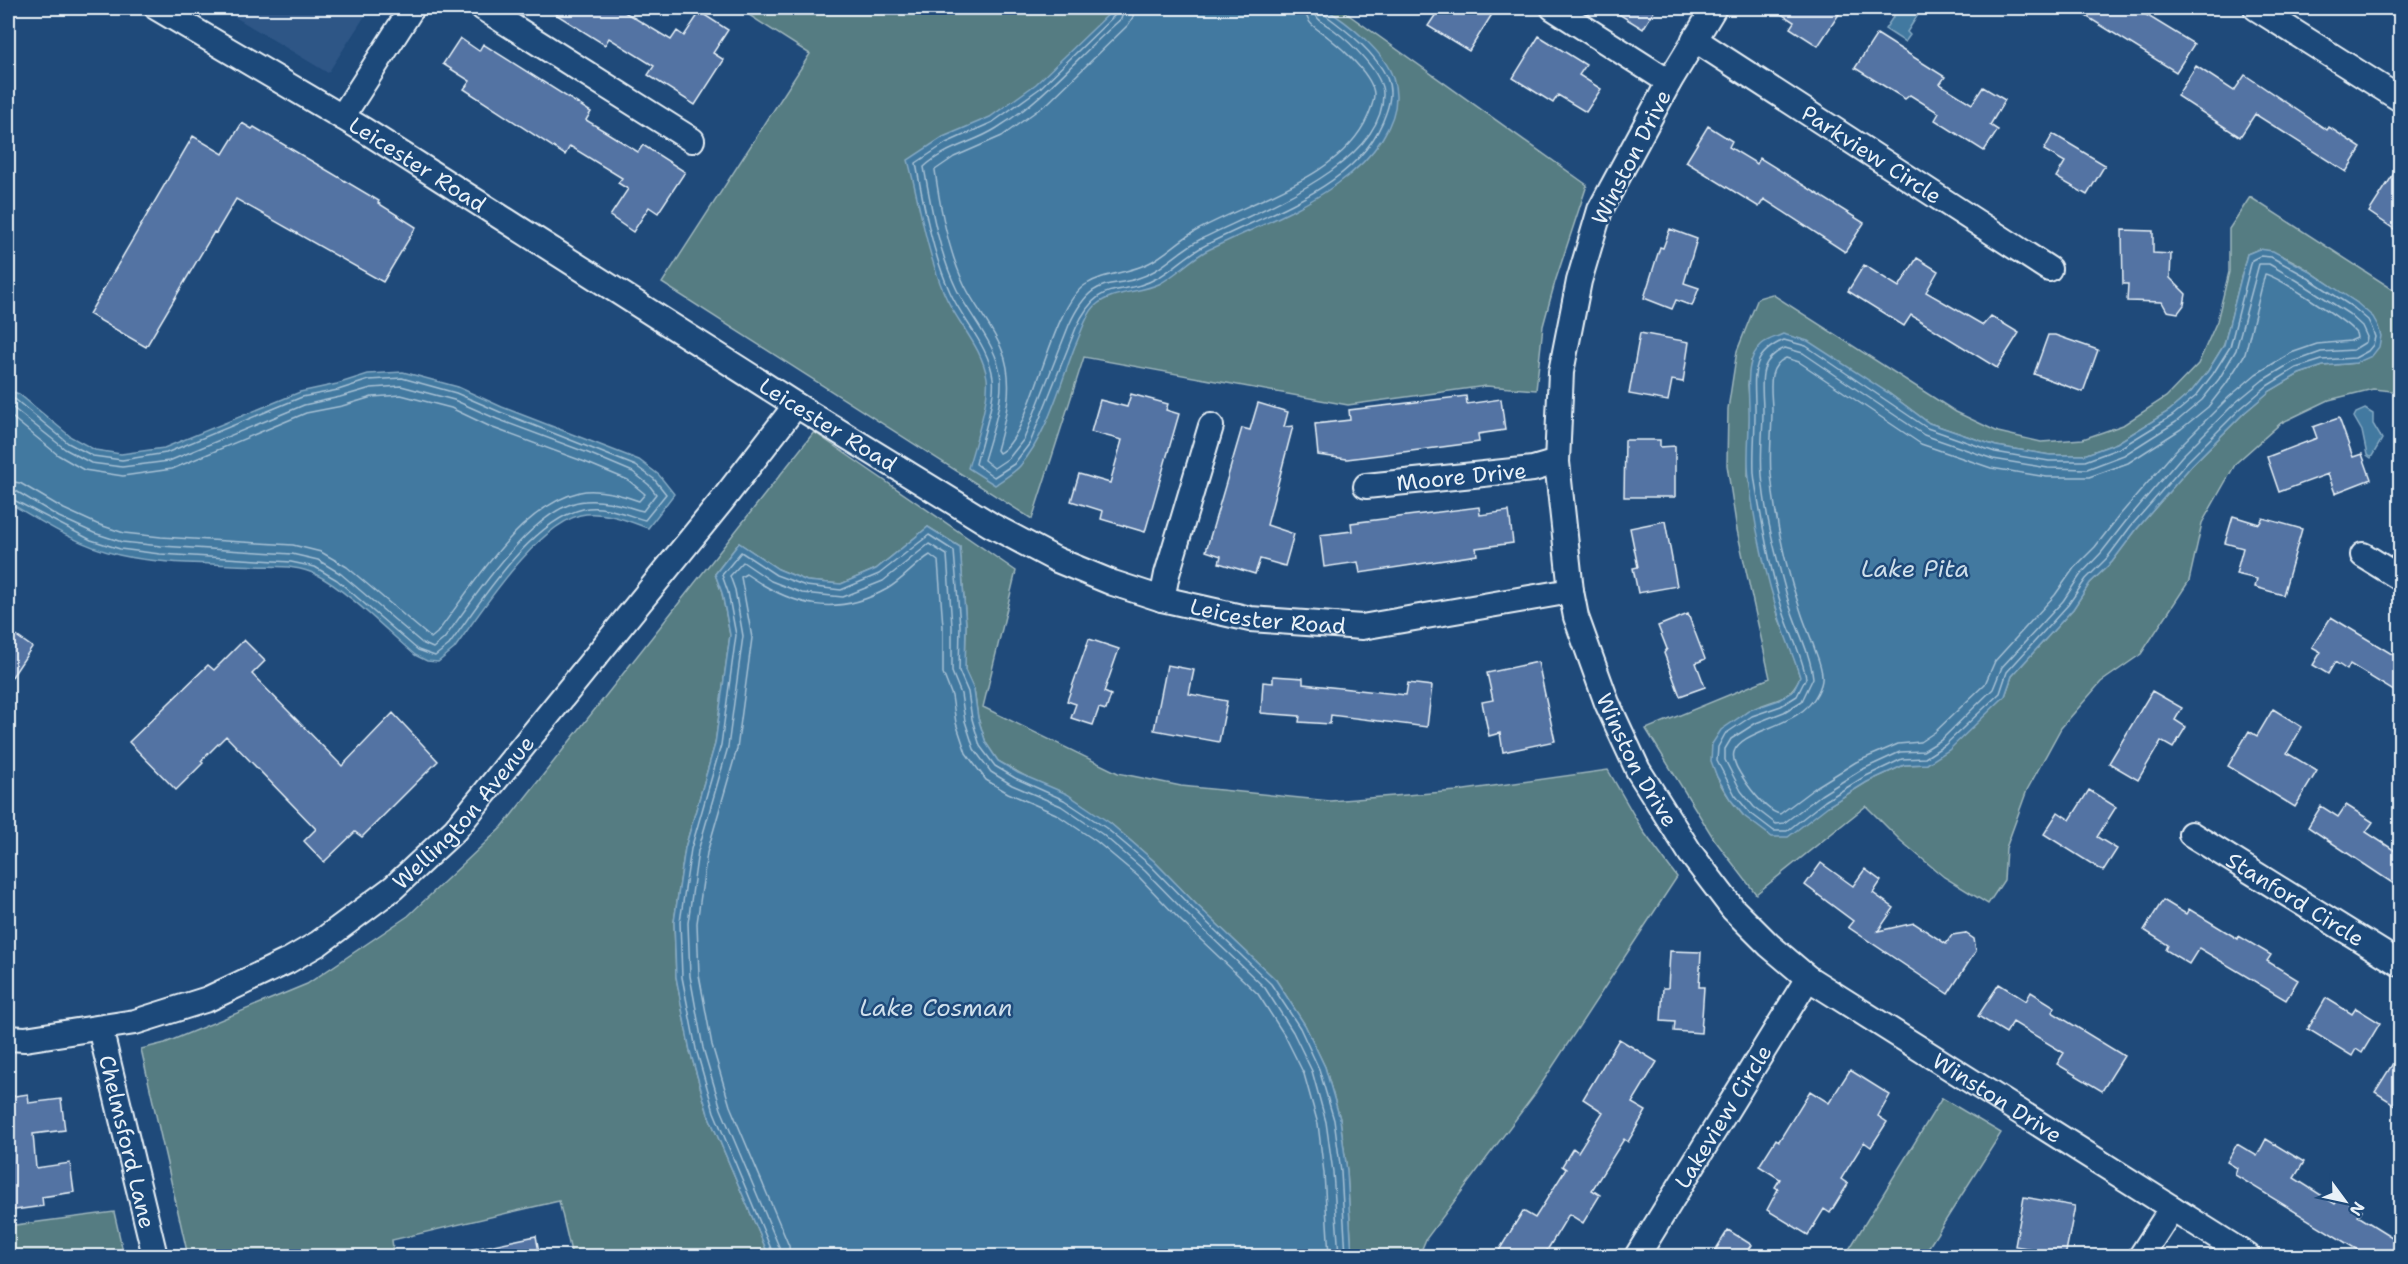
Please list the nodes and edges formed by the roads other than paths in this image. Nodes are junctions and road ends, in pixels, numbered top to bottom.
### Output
1 (157, 8) edge
2 (412, 8) edge
3 (483, 8) edge
4 (1553, 8) edge
5 (1714, 8) edge
6 (2256, 8) edge
7 (1694, 39) junction
8 (1669, 82) junction
9 (2400, 99) edge
10 (342, 117) junction
11 (692, 140) dead end
12 (2049, 269) dead end
13 (796, 405) junction
14 (1212, 426) dead end
15 (1557, 462) junction
16 (1366, 486) dead end
17 (2362, 555) dead end
18 (2400, 578) edge
19 (1571, 591) junction
20 (1162, 598) junction
21 (2191, 834) dead end
22 (2400, 964) edge
23 (1808, 978) junction
24 (100, 1028) junction
25 (8, 1038) edge
26 (2172, 1208) junction
27 (155, 1257) edge
28 (1637, 1257) edge
29 (2141, 1257) edge
30 (2248, 1257) edge

1 - 10 street, Leicester Road
2 - 10 street
3 - 11 street
4 - 8 street
5 - 7 street, Winston Drive
6 - 9 street
7 - 8 street, Winston Drive
7 - 12 street, Parkview Circle
8 - 15 street, Winston Drive
10 - 13 street, Leicester Road
13 - 20 street, Leicester Road
13 - 24 street, Wellington Avenue
14 - 20 street
15 - 16 street, Moore Drive
15 - 19 street, Winston Drive
17 - 18 street
19 - 20 street, Leicester Road
19 - 23 street, Winston Drive
21 - 22 street, Stanford Circle
23 - 26 street, Winston Drive
23 - 28 street, Lakeview Circle
24 - 25 street, Wellington Avenue
24 - 27 street, Chelmsford Lane
26 - 29 street
26 - 30 street, Winston Drive

